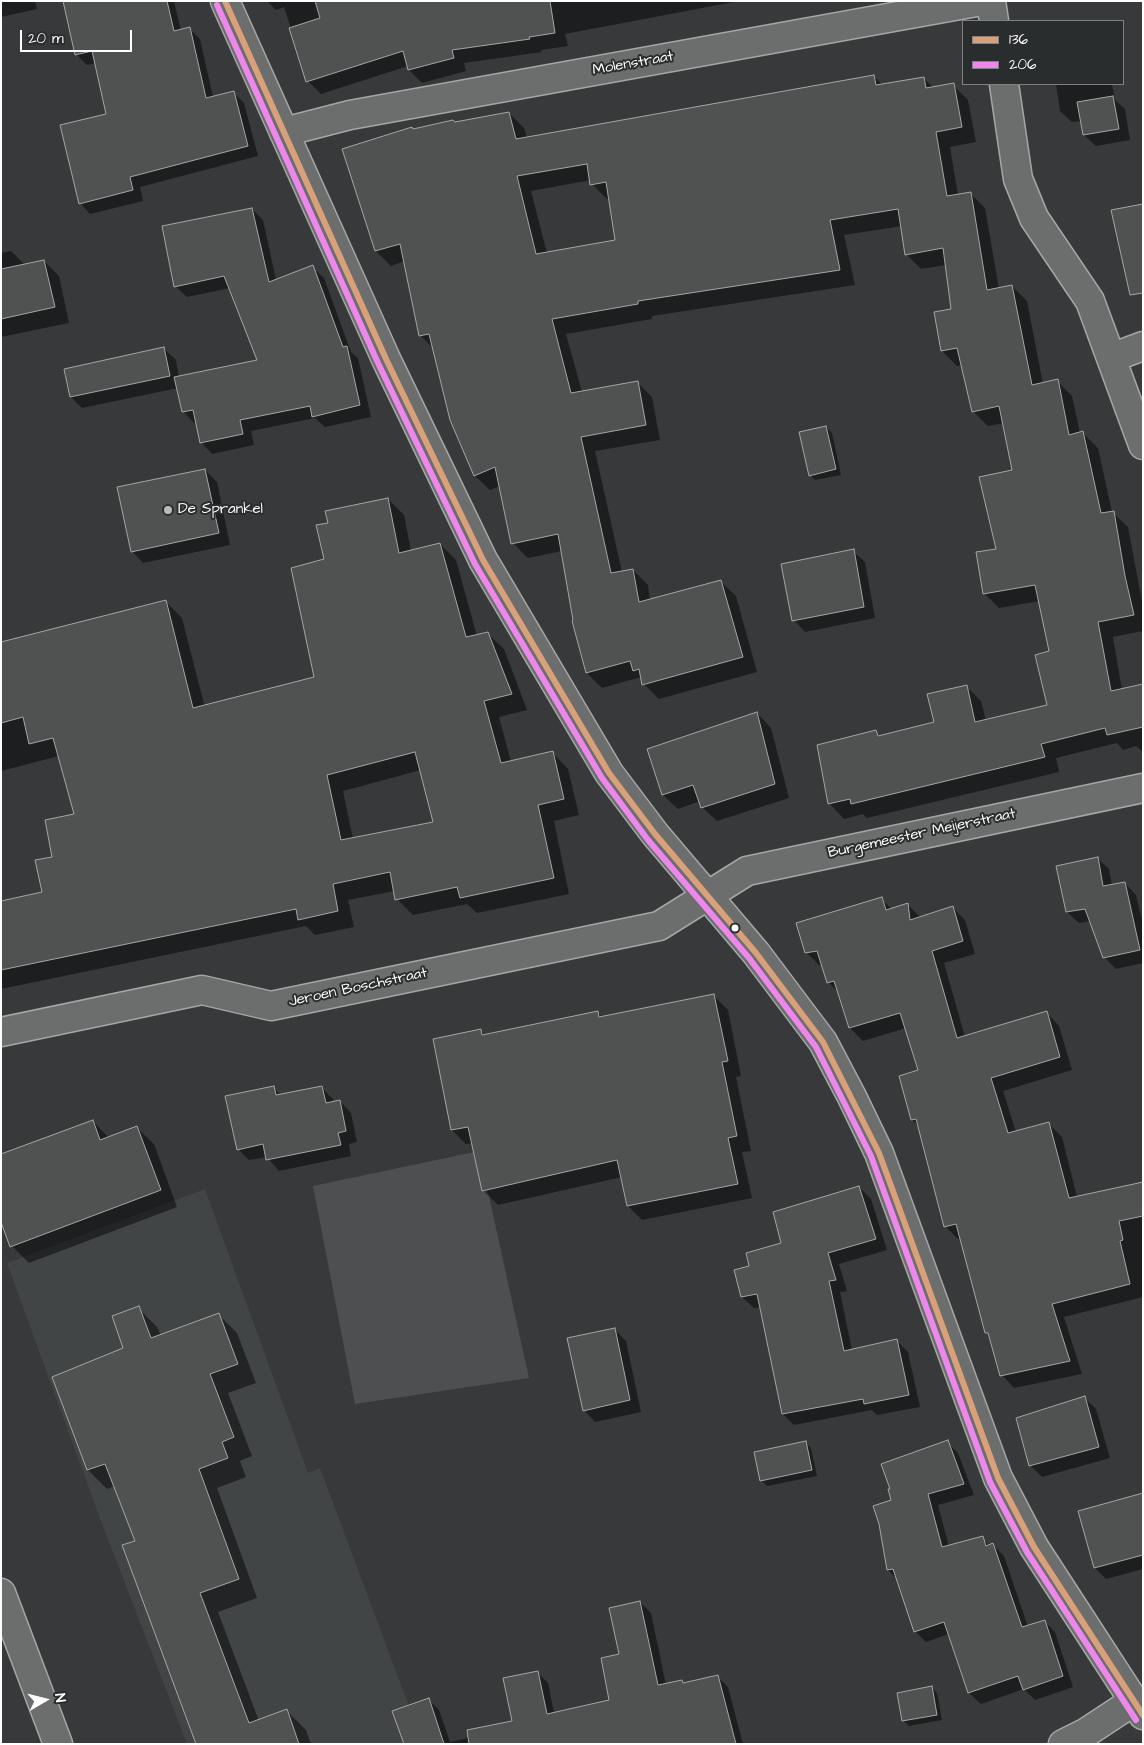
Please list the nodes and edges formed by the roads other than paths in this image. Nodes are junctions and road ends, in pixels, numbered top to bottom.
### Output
1 (225, 1) edge
2 (982, 1) edge
3 (992, 1) edge
4 (994, 20) edge
5 (1004, 85) edge
6 (284, 132) junction
7 (1143, 346) edge
8 (1111, 358) junction
9 (1143, 445) edge
10 (1143, 788) edge
11 (707, 896) junction
12 (1, 1032) edge
13 (4, 1606) edge
14 (1138, 1708) edge
15 (58, 1744) edge
16 (1063, 1744) edge

1 - 6 street
2 - 6 street, Molenstraat
3 - 4 street
5 - 8 street
6 - 11 street
7 - 8 street
8 - 9 street
10 - 11 street, Burgemeester Meijerstraat
11 - 12 street, Jeroen Boschstraat
11 - 14 street
13 - 15 street
14 - 16 street

